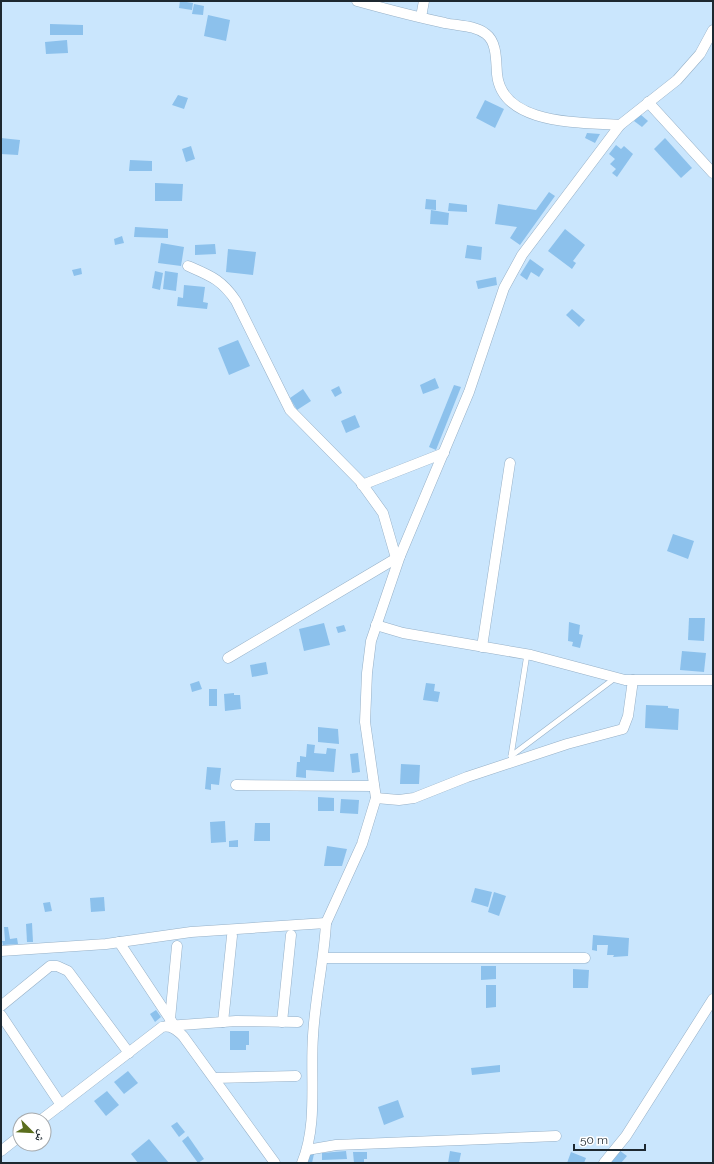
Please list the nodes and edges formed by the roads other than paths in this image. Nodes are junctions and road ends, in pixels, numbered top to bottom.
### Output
1 (357, 1) edge
2 (424, 1) edge
3 (421, 17) junction
4 (713, 30) edge
5 (648, 102) junction
6 (620, 125) junction
7 (713, 173) edge
8 (188, 266) dead end
9 (444, 453) junction
10 (510, 463) dead end
11 (362, 485) junction
12 (398, 557) junction
13 (376, 625) junction
14 (482, 647) junction
15 (527, 654) junction
16 (228, 658) dead end
17 (616, 677) junction
18 (633, 680) junction
19 (713, 680) edge
20 (510, 759) junction
21 (236, 784) dead end
22 (374, 786) junction
23 (376, 798) junction
24 (326, 924) junction
25 (291, 935) dead end
26 (232, 936) dead end
27 (119, 942) junction
28 (177, 946) dead end
29 (1, 952) edge
30 (324, 958) junction
31 (585, 958) dead end
32 (713, 999) edge
33 (1, 1006) edge
34 (1, 1014) edge
35 (224, 1022) junction
36 (282, 1022) junction
37 (298, 1022) dead end
38 (172, 1025) junction
39 (129, 1053) junction
40 (296, 1076) dead end
41 (214, 1078) junction
42 (61, 1105) junction
43 (52, 1112) edge
44 (556, 1136) dead end
45 (12, 1142) edge
46 (307, 1150) junction
47 (1, 1151) edge
48 (275, 1163) edge
49 (302, 1163) edge
50 (604, 1163) edge

1 - 3 street
2 - 3 street
3 - 6 street
4 - 5 street
5 - 6 street
5 - 7 street
6 - 9 street
8 - 11 street
9 - 11 street
9 - 12 street
10 - 14 street
11 - 12 street
12 - 13 street
12 - 16 street
13 - 14 street
13 - 22 street
14 - 15 street
15 - 17 street
15 - 20 lane
17 - 18 street
17 - 20 lane
18 - 19 street
18 - 20 street
20 - 23 street
21 - 22 street
22 - 23 street
23 - 24 street
24 - 27 street
24 - 30 street
25 - 36 street
26 - 35 street
27 - 29 street
27 - 38 street
28 - 38 street
30 - 31 street
30 - 46 street
32 - 50 street
33 - 39 street
34 - 42 street
35 - 36 street
35 - 38 street
36 - 37 street
38 - 39 street
38 - 41 street
39 - 42 street
40 - 41 street
41 - 48 street
42 - 43 street
44 - 46 street
45 - 47 street
46 - 49 street

